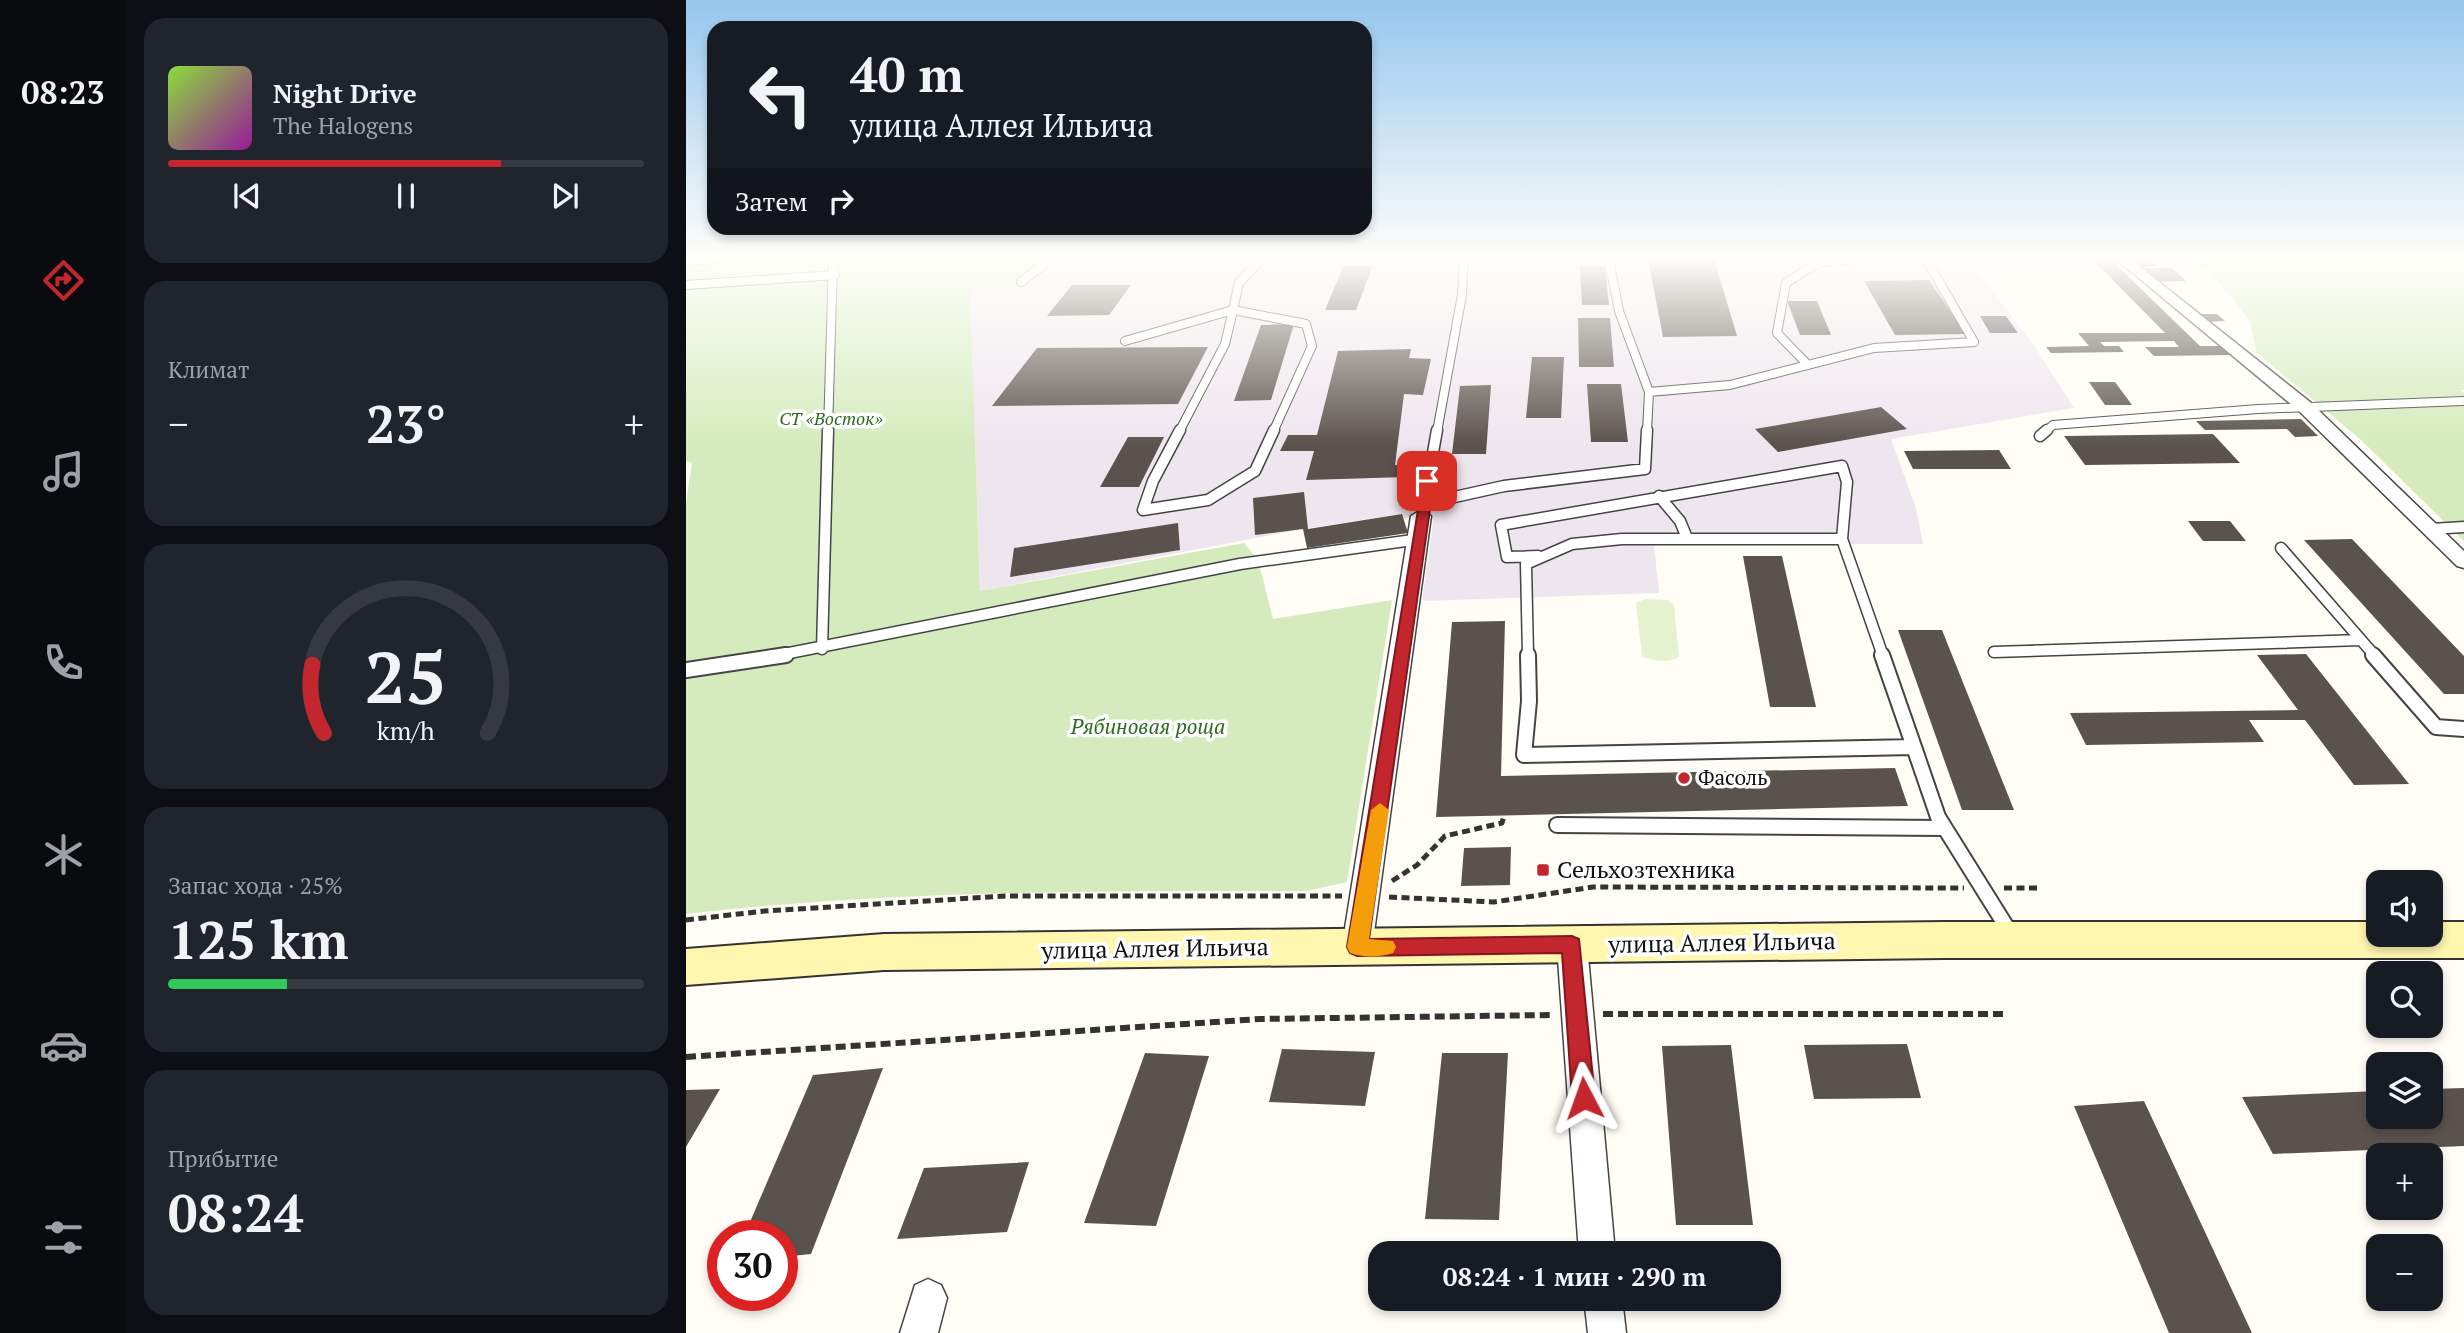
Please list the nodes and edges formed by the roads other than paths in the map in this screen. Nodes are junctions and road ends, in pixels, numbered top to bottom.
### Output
1 (833, 321) edge
2 (1193, 321) edge
3 (1232, 321) edge
4 (1293, 321) edge
5 (1457, 321) edge
6 (1623, 321) edge
7 (1779, 321) edge
8 (1962, 321) edge
9 (2199, 321) edge
10 (1125, 341) dead end
11 (1808, 365) junction
12 (1649, 392) junction
13 (2463, 401) edge
14 (2304, 406) junction
15 (2040, 436) dead end
16 (1658, 496) junction
17 (1422, 520) junction
18 (2464, 527) edge
19 (2431, 529) junction
20 (1687, 538) junction
21 (1843, 539) junction
22 (2281, 548) dead end
23 (1544, 556) junction
24 (2464, 562) edge
25 (2361, 640) junction
26 (822, 649) junction
27 (1994, 652) dead end
28 (686, 670) edge
29 (2464, 729) edge
30 (1914, 747) junction
31 (1557, 825) dead end
32 (1945, 828) junction
33 (2464, 940) edge
34 (2015, 941) junction
35 (1572, 945) junction
36 (1357, 947) junction
37 (686, 967) edge
38 (1596, 1241) edge
39 (1604, 1311) edge
40 (1607, 1333) edge

1 - 26 lane
2 - 10 lane
3 - 4 lane
5 - 17 lane
6 - 12 lane
7 - 11 lane
8 - 11 lane
9 - 14 street
11 - 12 lane
12 - 17 lane
13 - 14 lane
14 - 15 lane
14 - 19 street
16 - 20 lane
16 - 21 lane
16 - 23 lane
17 - 26 lane
17 - 36 street
18 - 19 lane
19 - 24 street
20 - 21 lane
20 - 23 lane
21 - 30 lane
22 - 25 lane
23 - 30 lane
25 - 27 lane
25 - 29 lane
26 - 28 lane
30 - 32 lane
31 - 32 lane
32 - 34 lane
33 - 34 main road, улица Аллея Ильича
34 - 35 main road, улица Аллея Ильича
35 - 36 main road, улица Аллея Ильича
35 - 38 street
36 - 37 main road, улица Аллея Ильича
39 - 40 street

